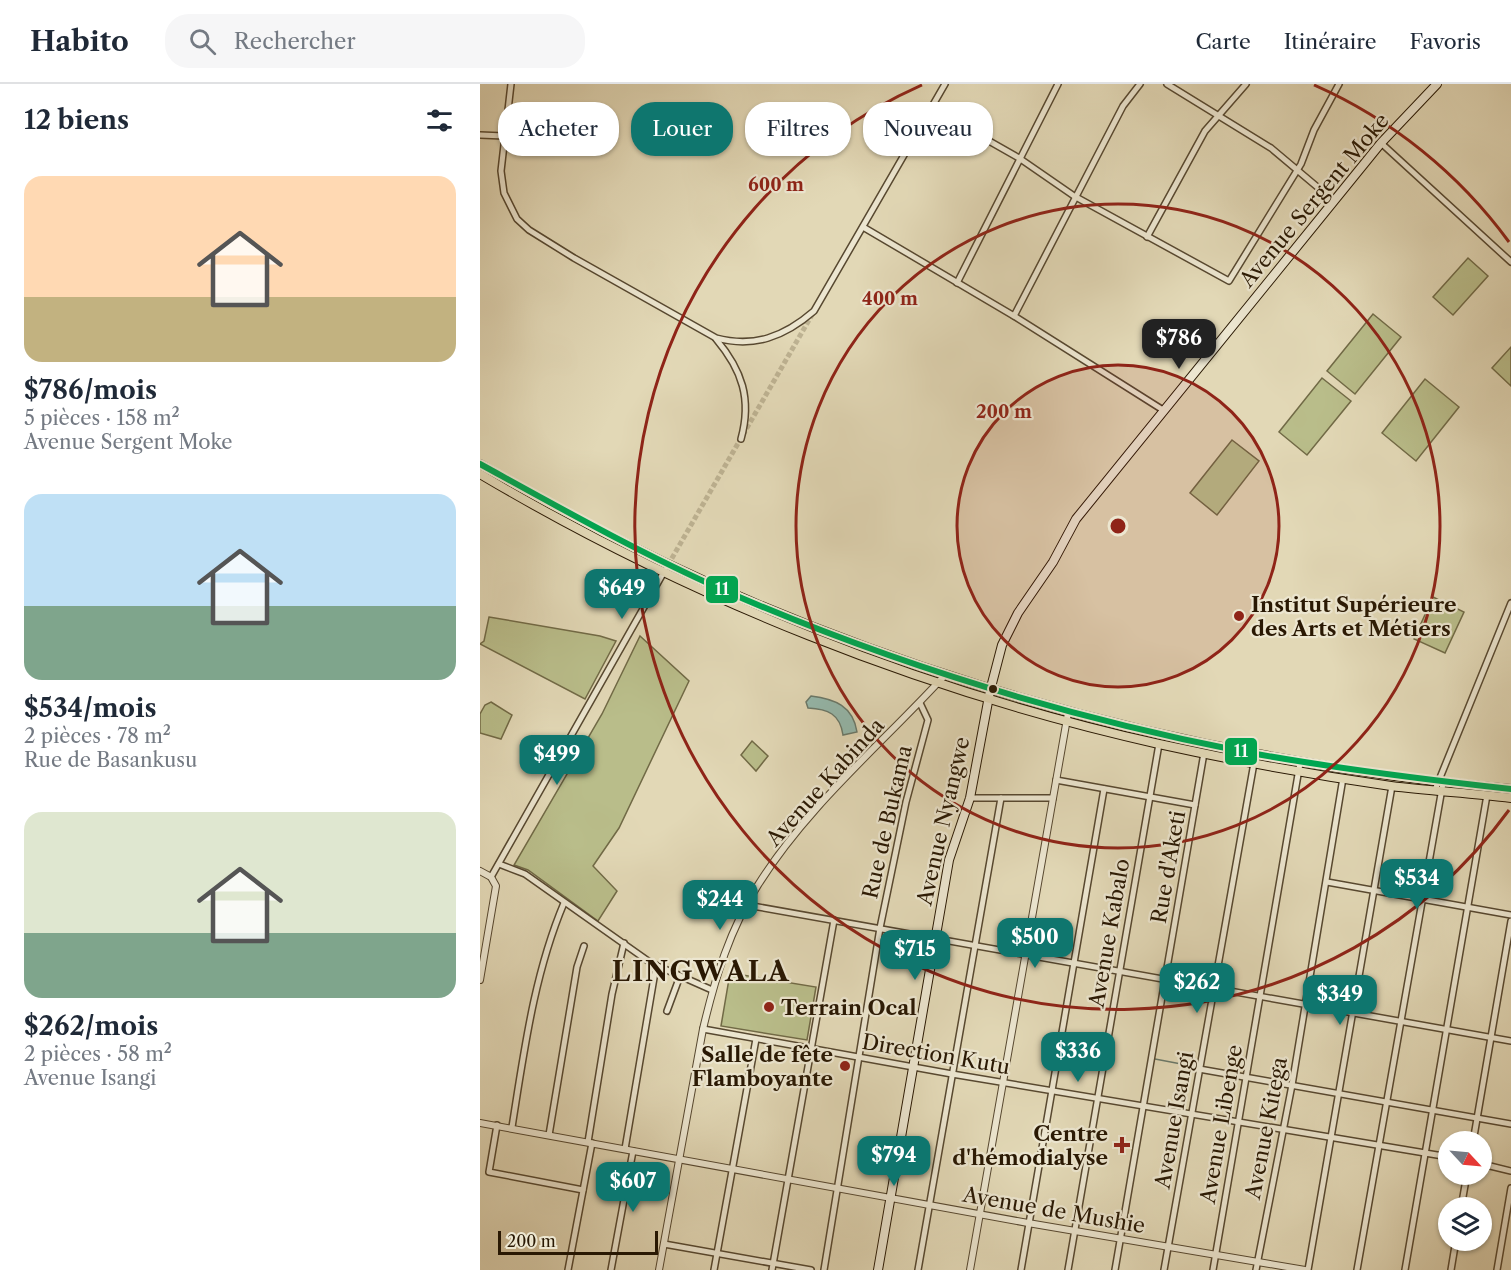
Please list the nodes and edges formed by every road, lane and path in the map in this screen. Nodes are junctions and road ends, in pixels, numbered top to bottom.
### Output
1 (511, 84) edge
2 (945, 84) edge
3 (1058, 84) edge
4 (1140, 84) edge
5 (1167, 84) edge
6 (1246, 84) edge
7 (1339, 84) edge
8 (1437, 84) edge
9 (509, 102) edge
10 (934, 102) edge
11 (1216, 115) junction
12 (480, 135) edge
13 (498, 136) edge
14 (993, 143) edge
15 (1381, 143) junction
16 (503, 156) edge
17 (904, 156) edge
18 (1019, 158) junction
19 (1298, 168) junction
20 (1074, 196) junction
21 (1334, 201) junction
22 (863, 227) junction
23 (1147, 237) junction
24 (1511, 262) edge
25 (957, 284) junction
26 (1014, 316) junction
27 (716, 338) junction
28 (1163, 410) junction
29 (741, 439) dead end
30 (480, 464) edge
31 (480, 474) edge
32 (666, 569) junction
33 (1511, 603) edge
34 (946, 674) junction
35 (939, 683) junction
36 (989, 695) junction
37 (920, 703) junction
38 (1067, 717) junction
39 (1159, 744) junction
40 (1204, 753) junction
41 (1254, 763) junction
42 (1300, 767) junction
43 (1343, 778) junction
44 (1056, 780) junction
45 (1392, 786) junction
46 (1439, 787) junction
47 (1104, 789) junction
48 (1511, 789) edge
49 (1487, 795) junction
50 (1149, 796) junction
51 (970, 798) junction
52 (1001, 798) junction
53 (1053, 798) junction
54 (1511, 798) edge
55 (1195, 805) junction
56 (499, 864) junction
57 (480, 871) edge
58 (491, 877) junction
59 (1327, 882) junction
60 (1374, 890) junction
61 (1422, 899) junction
62 (564, 903) junction
63 (747, 905) junction
64 (1467, 907) junction
65 (1511, 915) edge
66 (834, 920) junction
67 (1511, 921) edge
68 (880, 928) junction
69 (935, 939) junction
70 (624, 943) junction
71 (584, 946) dead end
72 (975, 946) junction
73 (1025, 956) junction
74 (1074, 964) junction
75 (656, 966) junction
76 (1119, 972) junction
77 (680, 976) junction
78 (480, 980) edge
79 (1165, 980) junction
80 (1213, 988) junction
81 (712, 990) junction
82 (1260, 997) junction
83 (1306, 1004) junction
84 (667, 1011) dead end
85 (1354, 1013) junction
86 (1399, 1021) junction
87 (703, 1029) junction
88 (1446, 1030) junction
89 (1491, 1038) junction
90 (756, 1039) junction
91 (1511, 1041) edge
92 (812, 1048) junction
93 (860, 1058) junction
94 (913, 1067) junction
95 (1199, 1069) junction
96 (952, 1074) junction
97 (1246, 1077) junction
98 (1003, 1082) junction
99 (1292, 1085) junction
100 (1051, 1090) junction
101 (1339, 1094) junction
102 (1097, 1098) junction
103 (1386, 1102) junction
104 (1143, 1104) junction
105 (1432, 1110) junction
106 (1192, 1112) junction
107 (1477, 1118) junction
108 (1239, 1121) junction
109 (480, 1123) edge
110 (1511, 1124) edge
111 (497, 1125) junction
112 (512, 1127) junction
113 (1284, 1128) junction
114 (1475, 1131) edge
115 (549, 1135) junction
116 (1332, 1136) junction
117 (590, 1142) junction
118 (1379, 1144) junction
119 (625, 1149) junction
120 (633, 1151) junction
121 (1425, 1153) junction
122 (1438, 1155) edge
123 (680, 1159) junction
124 (1492, 1166) edge
125 (733, 1168) junction
126 (1511, 1171) edge
127 (787, 1178) junction
128 (837, 1188) junction
129 (1511, 1188) edge
130 (583, 1190) junction
131 (890, 1198) junction
132 (929, 1205) junction
133 (980, 1213) junction
134 (1028, 1223) junction
135 (1075, 1232) junction
136 (1120, 1239) junction
137 (664, 1244) junction
138 (1168, 1247) junction
139 (1454, 1251) edge
140 (717, 1254) junction
141 (1216, 1255) junction
142 (1257, 1262) junction
143 (772, 1267) edge
144 (568, 1270) edge
145 (611, 1270) edge
146 (659, 1270) edge
147 (714, 1270) edge
148 (811, 1270) edge
149 (824, 1270) edge
150 (878, 1270) edge
151 (918, 1270) edge
152 (970, 1270) edge
153 (1021, 1270) edge
154 (1068, 1270) edge
155 (1115, 1270) edge
156 (1164, 1270) edge
157 (1213, 1270) edge
158 (1256, 1270) edge
159 (1307, 1270) edge
160 (1357, 1270) edge
161 (1405, 1270) edge
162 (1451, 1270) edge
163 (1497, 1270) edge

1 - 9 street
2 - 10 street
3 - 18 street
4 - 20 street
5 - 11 street
6 - 11 street
7 - 19 street
8 - 15 main road, Avenue Sergent Moke
11 - 19 street
11 - 23 street
12 - 13 street
14 - 18 street
15 - 21 main road, Avenue Sergent Moke
15 - 24 street
16 - 27 street
17 - 22 street
18 - 20 street
18 - 25 street
19 - 21 street
19 - 23 street
20 - 23 street
20 - 26 street
21 - 28 main road, Avenue Sergent Moke
22 - 25 street
22 - 27 street
25 - 26 street
26 - 28 street
27 - 29 street
28 - 36 main road, Avenue Sergent Moke
30 - 34 main road
31 - 32 main road
32 - 35 main road
32 - 56 street
33 - 46 street
34 - 35 street, Avenue Kabinda
34 - 36 main road
35 - 36 main road
35 - 37 street, Avenue Kabinda
36 - 38 main road
36 - 51 main road, Avenue Nyangwe
37 - 63 street, Avenue Kabinda
37 - 68 street, Rue de Bukama
38 - 39 main road
38 - 42 main road
38 - 44 street
39 - 40 main road
39 - 50 street, Avenue Kabalo
40 - 41 main road
40 - 55 street, Rue d'Aketi
41 - 42 main road
41 - 80 street, Avenue Isangi
42 - 43 main road
42 - 46 main road
42 - 82 street, Avenue Libenge
43 - 45 main road
43 - 59 street, Avenue Kitega
44 - 47 street
44 - 53 street
45 - 46 main road
45 - 60 street
46 - 48 main road
46 - 49 main road
46 - 61 street
47 - 50 street
47 - 74 street
49 - 54 main road
49 - 64 street
50 - 55 street
50 - 76 street, Avenue Kabalo
51 - 52 street
51 - 69 main road, Avenue Nyangwe
52 - 53 street
52 - 72 street
53 - 73 street
55 - 79 street, Rue d'Aketi
56 - 58 street
56 - 62 street
57 - 58 street
58 - 78 street
59 - 60 street
59 - 83 street, Avenue Kitega
60 - 61 street
60 - 85 street
61 - 64 street
61 - 86 street
62 - 70 street
62 - 112 street
63 - 66 street
63 - 81 street, Avenue Kabinda
64 - 65 street
64 - 88 street
66 - 68 street
66 - 92 street
67 - 89 street
68 - 69 street
68 - 93 street, Rue de Bukama
69 - 72 street
69 - 94 main road, Avenue Nyangwe
70 - 75 street
70 - 117 street
71 - 115 street
72 - 73 street
72 - 96 street
73 - 74 street
73 - 98 street
74 - 76 street
74 - 100 street
75 - 77 street
75 - 119 street
76 - 79 street
76 - 102 street, Avenue Kabalo
77 - 81 street
77 - 84 street
79 - 80 street
79 - 104 street, Rue d'Aketi
80 - 82 street
80 - 95 street, Avenue Isangi
81 - 87 street, Avenue Kabinda
82 - 83 street
82 - 97 street, Avenue Libenge
83 - 85 street
83 - 99 street, Avenue Kitega
85 - 86 street
85 - 101 street
86 - 88 street
86 - 103 street
87 - 90 street, Direction Kutu
87 - 123 street, Avenue Kabinda
88 - 89 street
88 - 105 street
89 - 91 street
89 - 107 street
90 - 92 street, Direction Kutu
90 - 125 street
92 - 93 street, Direction Kutu
92 - 127 street
93 - 94 street, Direction Kutu
93 - 128 street, Rue de Bukama
94 - 96 street, Direction Kutu
94 - 131 main road, Avenue Nyangwe
95 - 97 street
95 - 106 street, Avenue Isangi
96 - 98 street, Direction Kutu
96 - 132 street
97 - 99 street
97 - 108 street, Avenue Libenge
98 - 100 street, Direction Kutu
98 - 133 street
99 - 101 street
99 - 113 street, Avenue Kitega
100 - 102 street, Direction Kutu
100 - 134 street
101 - 103 street
101 - 116 street
102 - 104 street, Direction Kutu
102 - 135 street, Avenue Kabalo
103 - 105 street
103 - 118 street
104 - 106 street, Direction Kutu
104 - 136 street, Rue d'Aketi
105 - 107 street
105 - 121 street
106 - 108 street, Direction Kutu
106 - 138 street, Avenue Isangi
107 - 110 street
107 - 114 street
108 - 113 street, Direction Kutu
108 - 141 street, Avenue Libenge
109 - 111 street, Avenue de Mushie
111 - 112 street, Avenue de Mushie
111 - 130 street
112 - 115 street, Avenue de Mushie
113 - 116 street, Direction Kutu
113 - 142 street, Avenue Kitega
115 - 117 street, Avenue de Mushie
116 - 118 street, Direction Kutu
116 - 159 street
117 - 119 street, Avenue de Mushie
117 - 130 street
118 - 121 street, Direction Kutu
118 - 160 street
119 - 120 street, Avenue de Mushie
120 - 123 street, Avenue de Mushie
120 - 145 street
121 - 122 street, Direction Kutu
121 - 161 street
123 - 125 street, Avenue de Mushie
123 - 137 street, Avenue Kabinda
124 - 126 street
125 - 127 street, Avenue de Mushie
125 - 140 street
127 - 128 street, Avenue de Mushie
127 - 143 street
128 - 131 street, Avenue de Mushie
128 - 149 street, Rue de Bukama
129 - 163 street
130 - 144 street
131 - 132 street, Avenue de Mushie
131 - 150 main road, Avenue Nyangwe
132 - 133 street, Avenue de Mushie
132 - 151 street
133 - 134 street, Avenue de Mushie
133 - 152 street
134 - 135 street, Avenue de Mushie
134 - 153 street
135 - 136 street, Avenue de Mushie
135 - 154 street, Avenue Kabalo
136 - 138 street, Avenue de Mushie
136 - 155 street, Rue d'Aketi
137 - 140 street
137 - 146 street, Avenue Kabinda
138 - 141 street, Avenue de Mushie
138 - 156 street, Avenue Isangi
139 - 162 street
140 - 143 street
140 - 147 street
141 - 142 street, Avenue de Mushie
141 - 157 street, Avenue Libenge
142 - 158 street, Avenue Kitega
142 - 159 street, Avenue de Mushie
143 - 148 street

